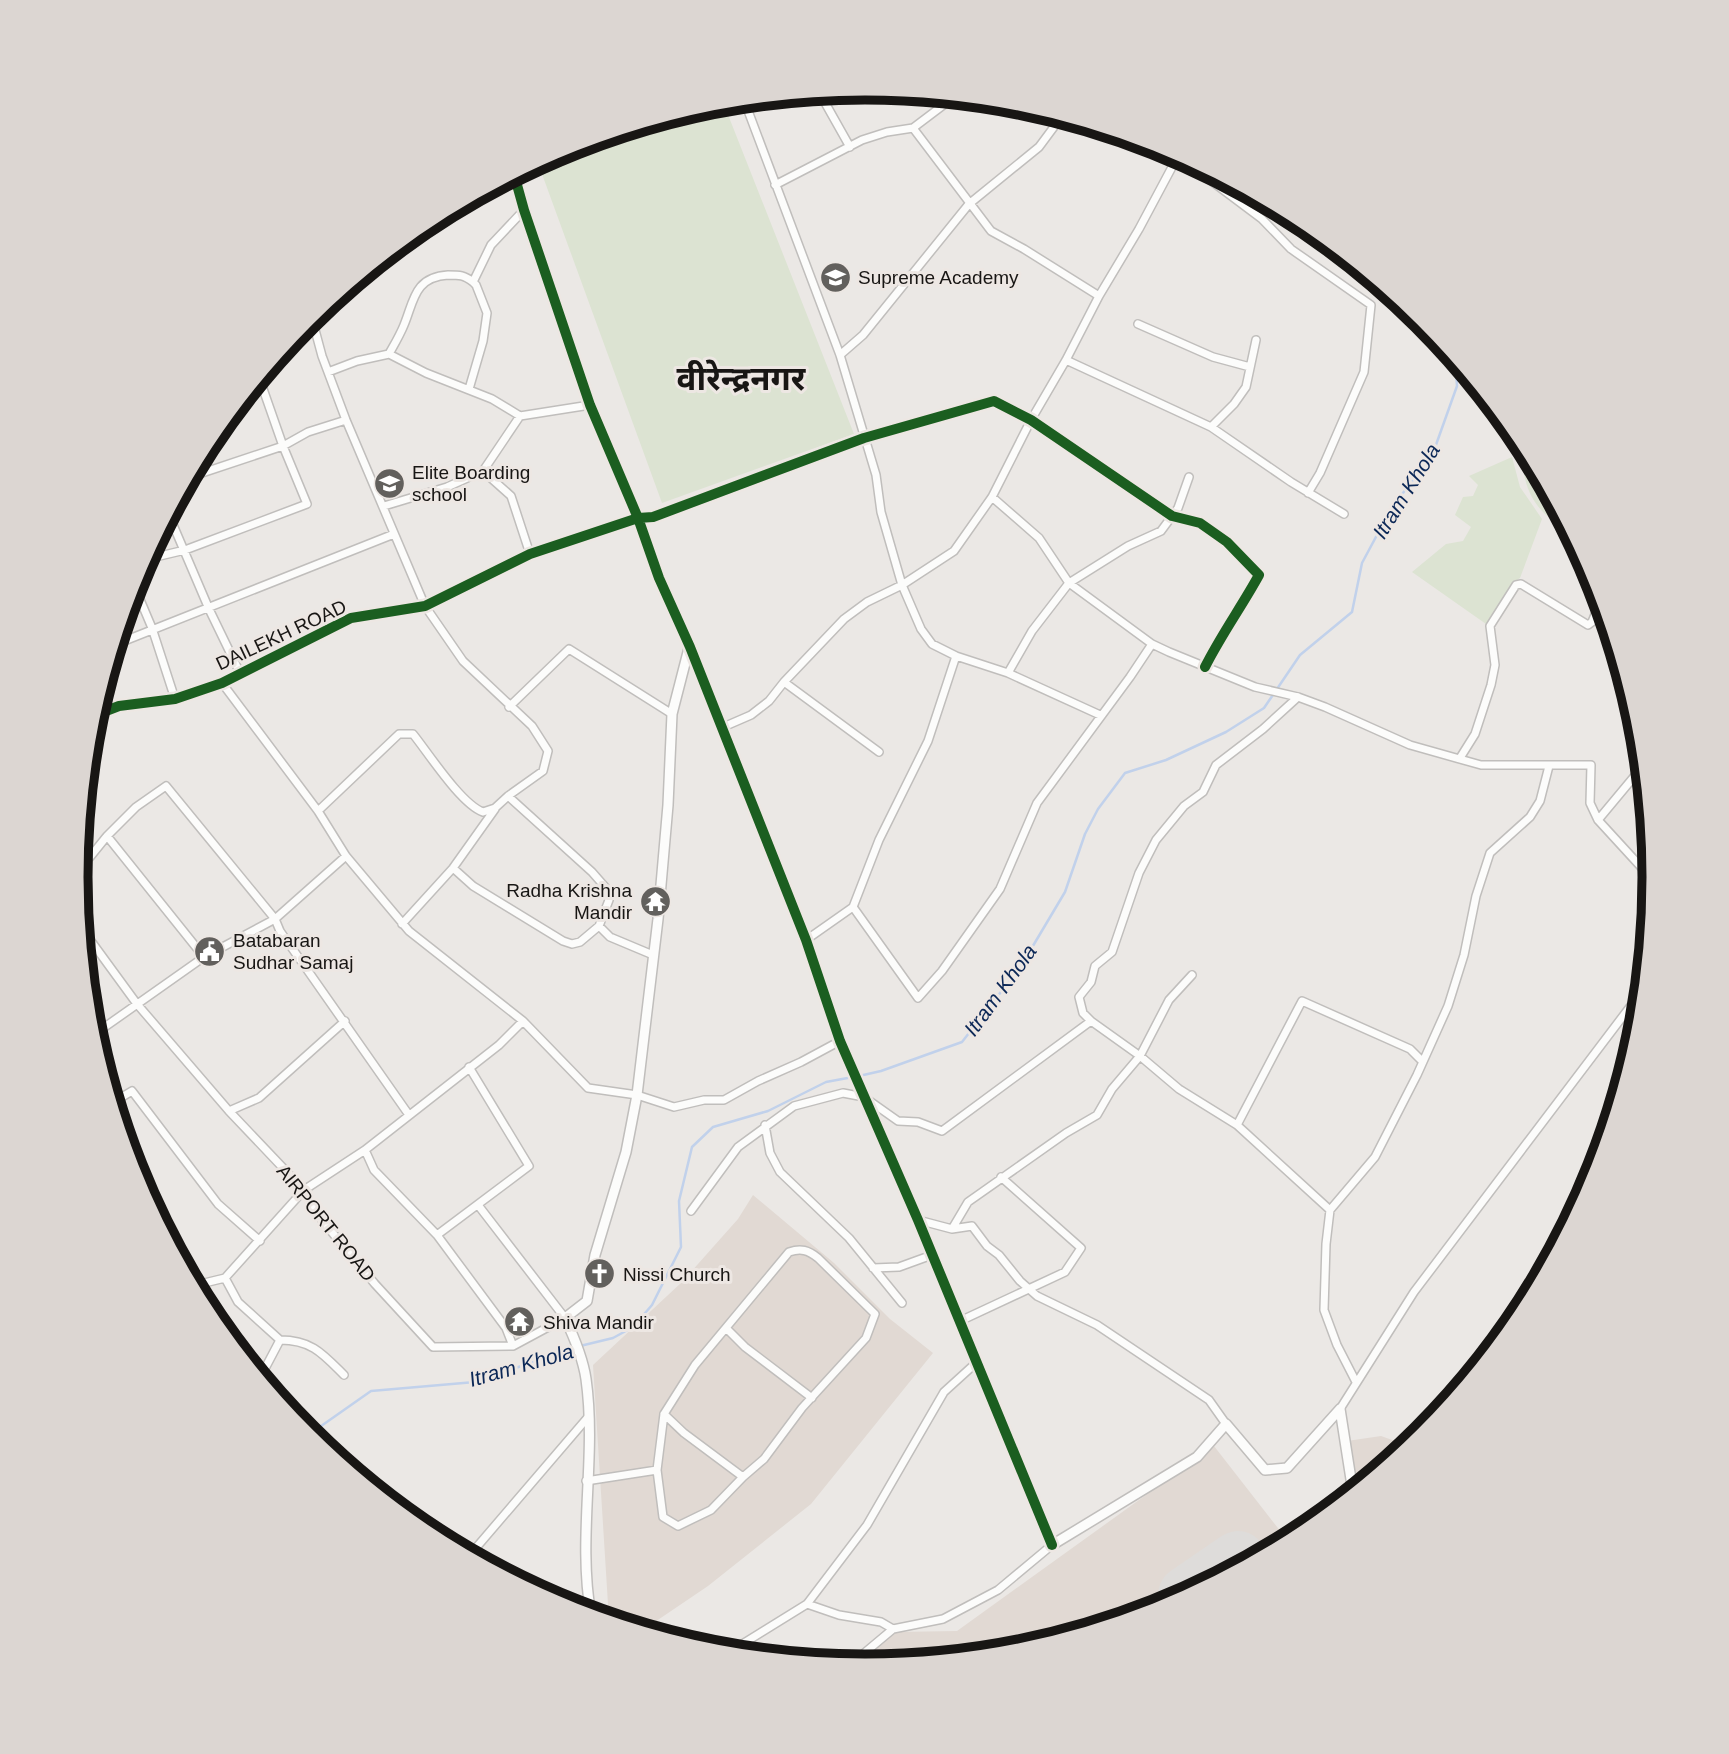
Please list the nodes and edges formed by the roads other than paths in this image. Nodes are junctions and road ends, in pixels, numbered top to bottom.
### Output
1 (825, 102) edge
2 (940, 104) edge
3 (747, 109) edge
4 (1056, 124) edge
5 (913, 128) junction
6 (850, 147) junction
7 (1173, 164) edge
8 (516, 182) edge
9 (775, 185) junction
10 (1217, 185) edge
11 (969, 204) junction
12 (524, 210) junction
13 (473, 282) junction
14 (1098, 296) junction
15 (1138, 324) dead end
16 (315, 328) edge
17 (1256, 340) dead end
18 (389, 354) junction
19 (840, 355) junction
20 (1066, 360) junction
21 (1250, 367) junction
22 (328, 372) junction
23 (262, 387) edge
24 (469, 388) junction
25 (590, 405) junction
26 (520, 416) junction
27 (346, 420) junction
28 (1031, 420) junction
29 (1212, 427) junction
30 (864, 438) junction
31 (283, 446) junction
32 (484, 471) junction
33 (201, 473) edge
34 (1189, 477) dead end
35 (1308, 493) junction
36 (992, 497) junction
37 (384, 506) junction
38 (1344, 514) dead end
39 (1172, 516) junction
40 (638, 518) junction
41 (173, 524) edge
42 (394, 534) junction
43 (185, 550) junction
44 (530, 554) junction
45 (157, 557) edge
46 (1069, 583) junction
47 (902, 585) junction
48 (140, 599) edge
49 (425, 606) junction
50 (209, 609) junction
51 (1595, 614) edge
52 (152, 628) junction
53 (125, 640) edge
54 (1152, 643) junction
55 (690, 647) junction
56 (956, 656) junction
57 (1205, 667) junction
58 (240, 673) junction
59 (1009, 673) junction
60 (784, 682) junction
61 (222, 683) junction
62 (1298, 697) junction
63 (175, 699) junction
64 (509, 706) junction
65 (105, 711) edge
66 (672, 714) junction
67 (1100, 715) junction
68 (721, 728) junction
69 (879, 752) dead end
70 (1461, 758) junction
71 (1549, 766) junction
72 (1635, 776) edge
73 (508, 796) junction
74 (495, 808) junction
75 (318, 811) junction
76 (1598, 820) junction
77 (107, 836) junction
78 (346, 856) junction
79 (88, 858) edge
80 (453, 868) junction
81 (1642, 868) edge
82 (853, 907) junction
83 (275, 919) junction
84 (402, 924) junction
85 (599, 926) junction
86 (90, 940) edge
87 (806, 940) junction
88 (653, 956) junction
89 (204, 957) junction
90 (1192, 975) dead end
91 (137, 1004) junction
92 (1630, 1008) edge
93 (345, 1021) junction
94 (523, 1021) junction
95 (1091, 1021) junction
96 (102, 1029) edge
97 (840, 1041) junction
98 (1140, 1056) junction
99 (1422, 1061) junction
100 (469, 1067) junction
101 (637, 1094) junction
102 (862, 1094) junction
103 (120, 1098) edge
104 (229, 1111) junction
105 (409, 1115) junction
106 (765, 1125) junction
107 (1237, 1125) junction
108 (365, 1150) junction
109 (1001, 1177) junction
110 (304, 1190) junction
111 (478, 1205) junction
112 (1329, 1210) junction
113 (691, 1211) dead end
114 (918, 1220) junction
115 (952, 1229) junction
116 (437, 1234) junction
117 (260, 1241) junction
118 (932, 1255) junction
119 (873, 1268) junction
120 (225, 1278) junction
121 (203, 1283) edge
122 (1029, 1289) junction
123 (902, 1303) dead end
124 (565, 1318) junction
125 (960, 1321) junction
126 (727, 1329) junction
127 (280, 1340) junction
128 (513, 1346) junction
129 (976, 1362) junction
130 (264, 1370) edge
131 (344, 1375) dead end
132 (1356, 1382) junction
133 (812, 1398) junction
134 (1340, 1409) junction
135 (664, 1414) junction
136 (589, 1415) junction
137 (1226, 1424) junction
138 (657, 1470) junction
139 (743, 1477) junction
140 (586, 1481) junction
141 (1351, 1482) edge
142 (1052, 1545) junction
143 (475, 1549) edge
144 (590, 1604) edge
145 (807, 1604) junction
146 (893, 1629) junction
147 (743, 1644) edge
148 (863, 1654) edge

1 - 6 street
2 - 5 street
3 - 9 street
4 - 11 street
5 - 6 street
5 - 11 street
6 - 9 street
7 - 14 street
8 - 12 street
9 - 19 street
10 - 35 street
11 - 14 street
11 - 19 street
12 - 13 street
12 - 25 street
13 - 18 street
13 - 24 street
14 - 20 street
15 - 21 street
16 - 22 street
17 - 21 street
18 - 22 street
18 - 24 street
19 - 30 street
20 - 28 street
20 - 29 street
21 - 29 street
22 - 27 street
23 - 31 street
24 - 26 street
25 - 26 street
25 - 40 street
26 - 32 street
27 - 31 street
27 - 37 street
28 - 30 street, DAILEKH ROAD
28 - 36 street
28 - 39 street, DAILEKH ROAD
29 - 35 street
30 - 40 street, DAILEKH ROAD
30 - 47 street
31 - 33 street
31 - 43 street
32 - 37 street
32 - 44 street
34 - 39 street
35 - 38 street
36 - 46 street
36 - 47 street
37 - 42 street
39 - 46 street
39 - 57 street, DAILEKH ROAD
40 - 44 street, DAILEKH ROAD
40 - 55 street
41 - 43 street
42 - 49 street
42 - 50 street
43 - 45 street
43 - 50 street
44 - 49 street, DAILEKH ROAD
46 - 54 street
46 - 59 street
47 - 56 street
47 - 60 street
48 - 52 street
49 - 58 street, DAILEKH ROAD
49 - 64 street
50 - 52 street
50 - 58 street
51 - 70 street
52 - 53 street
52 - 63 street
54 - 57 street
54 - 67 street
55 - 66 street
55 - 68 street
56 - 59 street
56 - 82 street
57 - 62 street
58 - 61 street, DAILEKH ROAD
59 - 67 street
60 - 68 street
60 - 69 street
61 - 63 street, DAILEKH ROAD
61 - 75 street
62 - 70 street
62 - 95 street
63 - 65 street, DAILEKH ROAD
64 - 66 street
64 - 73 street
66 - 88 street
67 - 82 street
68 - 87 street
70 - 71 street
71 - 76 street
71 - 99 street
72 - 76 street
73 - 74 street
73 - 85 street
74 - 75 street
74 - 80 street
75 - 78 street
76 - 81 street
77 - 79 street
77 - 83 street
77 - 89 street
78 - 83 street
78 - 84 street
80 - 84 street
80 - 85 street
82 - 87 street
83 - 89 street
83 - 93 street
84 - 94 street
85 - 88 street
86 - 91 street, AIRPORT ROAD
87 - 97 street
88 - 101 street
89 - 91 street
90 - 98 street
91 - 96 street
91 - 104 street, AIRPORT ROAD
92 - 132 street
93 - 104 street
93 - 105 street
94 - 100 street
94 - 101 street
95 - 98 street
95 - 102 street
97 - 101 street
97 - 102 street
98 - 107 street
98 - 109 street
99 - 107 street
99 - 112 street
100 - 105 street
100 - 111 street
101 - 124 street
102 - 106 street
102 - 114 street
103 - 117 street
104 - 110 street, AIRPORT ROAD
105 - 108 street
106 - 113 street
106 - 119 street
107 - 112 street
108 - 110 street
108 - 116 street
109 - 115 street
109 - 122 street
110 - 117 street
110 - 128 street, AIRPORT ROAD
111 - 116 street
111 - 124 street
112 - 132 street
114 - 115 street
114 - 118 street
115 - 122 street
116 - 128 street
117 - 120 street
118 - 119 street
118 - 125 street
119 - 123 street
120 - 121 street
120 - 127 street
122 - 125 street
122 - 137 street
124 - 128 street, AIRPORT ROAD
124 - 136 street
125 - 129 street
126 - 133 street
126 - 133 street
126 - 135 street
127 - 130 street
127 - 131 street
129 - 142 street
129 - 145 street
132 - 134 street
133 - 139 street
134 - 137 street
134 - 141 street
135 - 138 street
135 - 139 street
136 - 140 street
136 - 143 street
137 - 142 street
138 - 139 street
138 - 140 street
140 - 144 street
142 - 146 street
145 - 146 street
145 - 147 street
146 - 148 street

